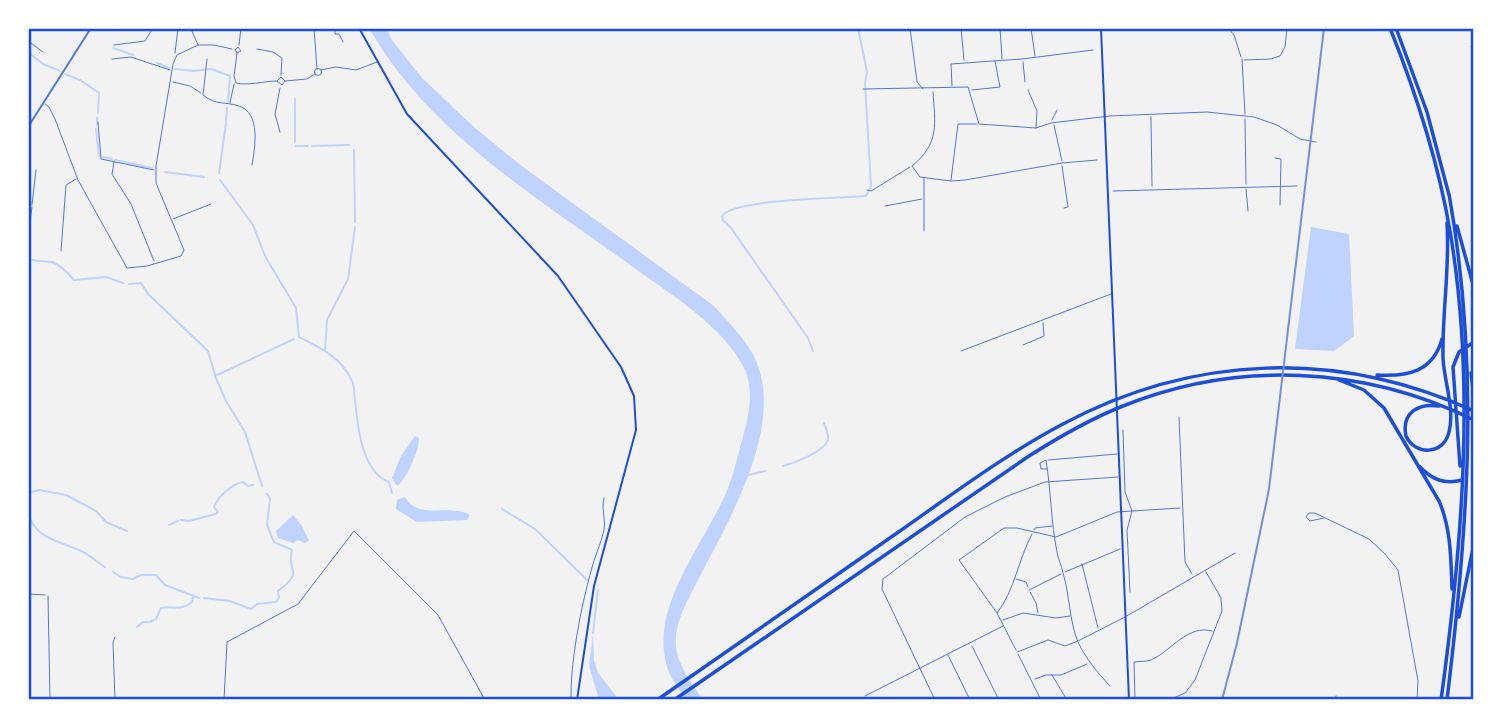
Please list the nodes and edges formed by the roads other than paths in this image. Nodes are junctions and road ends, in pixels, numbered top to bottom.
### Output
1 (92, 28) edge
2 (153, 28) edge
3 (178, 28) edge
4 (186, 28) edge
5 (191, 28) edge
6 (242, 28) edge
7 (314, 28) edge
8 (335, 28) edge
9 (359, 28) edge
10 (910, 28) edge
11 (961, 28) edge
12 (1000, 28) edge
13 (1031, 28) edge
14 (1101, 28) edge
15 (1228, 28) edge
16 (1287, 28) edge
17 (1390, 28) edge
18 (1396, 28) edge
19 (1474, 38) edge
20 (28, 41) edge
21 (343, 42) dead end
22 (114, 45) dead end
23 (198, 45) junction
24 (238, 47) junction
25 (1474, 47) edge
26 (257, 49) dead end
27 (235, 50) junction
28 (1093, 50) dead end
29 (43, 52) dead end
30 (237, 53) junction
31 (177, 55) junction
32 (285, 57) dead end
33 (207, 58) dead end
34 (282, 58) junction
35 (1035, 58) junction
36 (112, 59) dead end
37 (1022, 59) junction
38 (1242, 59) junction
39 (995, 61) junction
40 (1002, 61) junction
41 (377, 62) junction
42 (964, 63) junction
43 (317, 69) junction
44 (172, 71) junction
45 (321, 71) junction
46 (315, 74) junction
47 (281, 77) junction
48 (277, 81) junction
49 (285, 81) junction
50 (170, 82) junction
51 (236, 82) junction
52 (1025, 82) dead end
53 (281, 85) junction
54 (952, 88) junction
55 (863, 89) dead end
56 (932, 89) junction
57 (923, 90) junction
58 (969, 90) junction
59 (1028, 90) dead end
60 (203, 95) junction
61 (43, 103) junction
62 (230, 105) junction
63 (1058, 110) dead end
64 (1151, 115) junction
65 (1245, 116) junction
66 (1105, 117) junction
67 (98, 122) dead end
68 (1053, 122) junction
69 (979, 124) junction
70 (28, 127) edge
71 (1036, 128) junction
72 (280, 132) dead end
73 (1316, 142) dead end
74 (1275, 158) dead end
75 (1097, 160) dead end
76 (114, 162) junction
77 (1062, 163) junction
78 (252, 165) dead end
79 (912, 166) junction
80 (36, 170) dead end
81 (156, 170) junction
82 (77, 178) junction
83 (924, 178) junction
84 (951, 181) junction
85 (1280, 186) junction
86 (1297, 186) dead end
87 (1246, 187) junction
88 (1152, 189) junction
89 (867, 190) dead end
90 (1113, 191) dead end
91 (1449, 194) junction
92 (924, 199) junction
93 (211, 204) dead end
94 (28, 205) edge
95 (32, 205) junction
96 (1280, 205) dead end
97 (885, 206) dead end
98 (1446, 207) junction
99 (1064, 208) dead end
100 (1248, 211) dead end
101 (171, 220) junction
102 (924, 231) dead end
103 (28, 236) edge
104 (61, 251) dead end
105 (155, 263) junction
106 (1474, 288) edge
107 (1111, 294) junction
108 (1043, 321) junction
109 (1444, 330) junction
110 (1474, 341) edge
111 (1023, 345) dead end
112 (961, 351) dead end
113 (1468, 355) junction
114 (1367, 375) junction
115 (1356, 384) junction
116 (1474, 398) edge
117 (1446, 408) junction
118 (1474, 411) edge
119 (1179, 418) dead end
120 (1474, 420) edge
121 (1123, 430) dead end
122 (1119, 453) junction
123 (1412, 458) junction
124 (1046, 460) junction
125 (1047, 469) junction
126 (1474, 470) edge
127 (1120, 477) junction
128 (1460, 489) junction
129 (604, 498) dead end
130 (1183, 508) junction
131 (1122, 511) junction
132 (1132, 511) junction
133 (1324, 518) dead end
134 (1055, 526) junction
135 (1033, 532) junction
136 (1056, 537) junction
137 (1474, 543) edge
138 (1120, 549) dead end
139 (1235, 553) dead end
140 (1082, 564) junction
141 (1205, 570) junction
142 (1063, 573) junction
143 (1193, 576) junction
144 (1016, 579) junction
145 (1029, 590) junction
146 (1130, 592) dead end
147 (28, 594) edge
148 (1452, 605) junction
149 (996, 613) junction
150 (1038, 615) junction
151 (1070, 616) junction
152 (1125, 617) junction
153 (1001, 621) junction
154 (1003, 626) junction
155 (1099, 630) junction
156 (1214, 631) junction
157 (1454, 636) junction
158 (115, 637) dead end
159 (1078, 641) junction
160 (971, 644) junction
161 (1017, 652) junction
162 (948, 655) junction
163 (1090, 663) junction
164 (920, 669) junction
165 (1052, 675) junction
166 (1033, 680) junction
167 (1110, 686) dead end
168 (865, 696) dead end
169 (1336, 696) dead end
170 (50, 700) edge
171 (115, 700) edge
172 (224, 700) edge
173 (485, 700) edge
174 (571, 700) edge
175 (577, 700) edge
176 (657, 700) edge
177 (674, 700) edge
178 (935, 700) edge
179 (970, 700) edge
180 (999, 700) edge
181 (1041, 700) edge
182 (1067, 700) edge
183 (1129, 700) edge
184 (1135, 700) edge
185 (1169, 700) edge
186 (1335, 700) edge
187 (1417, 700) edge
188 (1441, 700) edge
189 (1447, 700) edge

1 - 61 street
2 - 22 street
3 - 31 street
4 - 5 street
5 - 23 street
6 - 24 street
7 - 43 street
8 - 21 street
9 - 41 main road
10 - 57 street
11 - 42 street
12 - 40 street
13 - 35 street
14 - 66 main road
15 - 38 street
16 - 38 street
17 - 98 highway
18 - 91 highway
19 - 25 street
20 - 29 street
23 - 27 street
23 - 31 street
24 - 27 street
24 - 30 street
26 - 34 street
27 - 30 street
28 - 35 street
30 - 51 street
31 - 44 street
32 - 34 street
33 - 60 street
34 - 47 street
35 - 37 street
36 - 44 street
37 - 40 street
37 - 52 street
38 - 65 street
39 - 40 street
39 - 42 street
39 - 58 street
41 - 45 street
41 - 175 main road
42 - 54 street
43 - 45 street
43 - 46 street
44 - 50 street
45 - 46 street
46 - 49 street
47 - 48 street
47 - 49 street
48 - 51 street
48 - 53 street
49 - 53 street
50 - 60 street
50 - 81 street
51 - 62 street
53 - 72 street
54 - 56 street
54 - 58 street
55 - 57 street
56 - 57 street
56 - 79 street
58 - 69 street
59 - 71 street
60 - 62 street
61 - 70 street
61 - 82 street
62 - 78 street
63 - 68 street
64 - 65 street
64 - 66 street
64 - 88 street
65 - 73 street
65 - 87 street
66 - 68 street
66 - 107 main road
67 - 76 street
68 - 71 street
68 - 77 street
69 - 71 street
69 - 84 street
74 - 85 street
75 - 77 street
76 - 81 street
76 - 105 street
77 - 84 street
77 - 99 street
79 - 83 street
79 - 89 street
80 - 95 street
81 - 101 street
82 - 104 street
82 - 105 street
83 - 84 street
83 - 92 street
85 - 86 street
85 - 87 street
85 - 96 street
87 - 88 street
87 - 100 street
88 - 90 street
91 - 106 highway
91 - 113 highway
92 - 97 street
92 - 102 street
93 - 101 street
94 - 95 street
95 - 103 street
98 - 109 highway
98 - 128 highway
101 - 105 street
107 - 108 street
107 - 122 main road
108 - 111 street
108 - 112 street
109 - 114 highway
109 - 117 highway
110 - 128 highway
113 - 116 highway
113 - 157 highway
114 - 118 highway
114 - 176 highway
115 - 117 highway
115 - 123 highway
115 - 177 highway
117 - 120 highway
119 - 130 street
121 - 132 street
122 - 124 street
122 - 127 main road
123 - 126 highway
123 - 148 highway
124 - 125 street
124 - 125 street
125 - 134 street
127 - 131 main road
127 - 164 street
128 - 148 highway
129 - 174 street
130 - 132 street
130 - 143 street
131 - 132 street
131 - 136 street
131 - 152 main road
132 - 146 street
133 - 187 street
134 - 135 street
134 - 136 street
135 - 136 street
135 - 144 street
135 - 149 street
136 - 142 street
137 - 157 highway
138 - 140 street
139 - 141 street
140 - 142 street
140 - 155 street
141 - 143 street
141 - 156 street
142 - 145 street
142 - 151 street
143 - 152 street
144 - 145 street
144 - 149 street
145 - 150 street
147 - 170 street
148 - 188 highway
149 - 153 street
150 - 151 street
150 - 153 street
151 - 159 street
152 - 155 street
152 - 183 main road
153 - 154 street
154 - 160 street
154 - 161 street
155 - 159 street
156 - 184 street
156 - 185 street
157 - 189 highway
158 - 171 street
159 - 161 street
159 - 163 street
160 - 162 street
160 - 180 street
161 - 166 street
162 - 164 street
162 - 179 street
163 - 165 street
163 - 167 street
164 - 168 street
164 - 178 street
165 - 166 street
165 - 182 street
166 - 181 street
169 - 186 street
172 - 173 street

